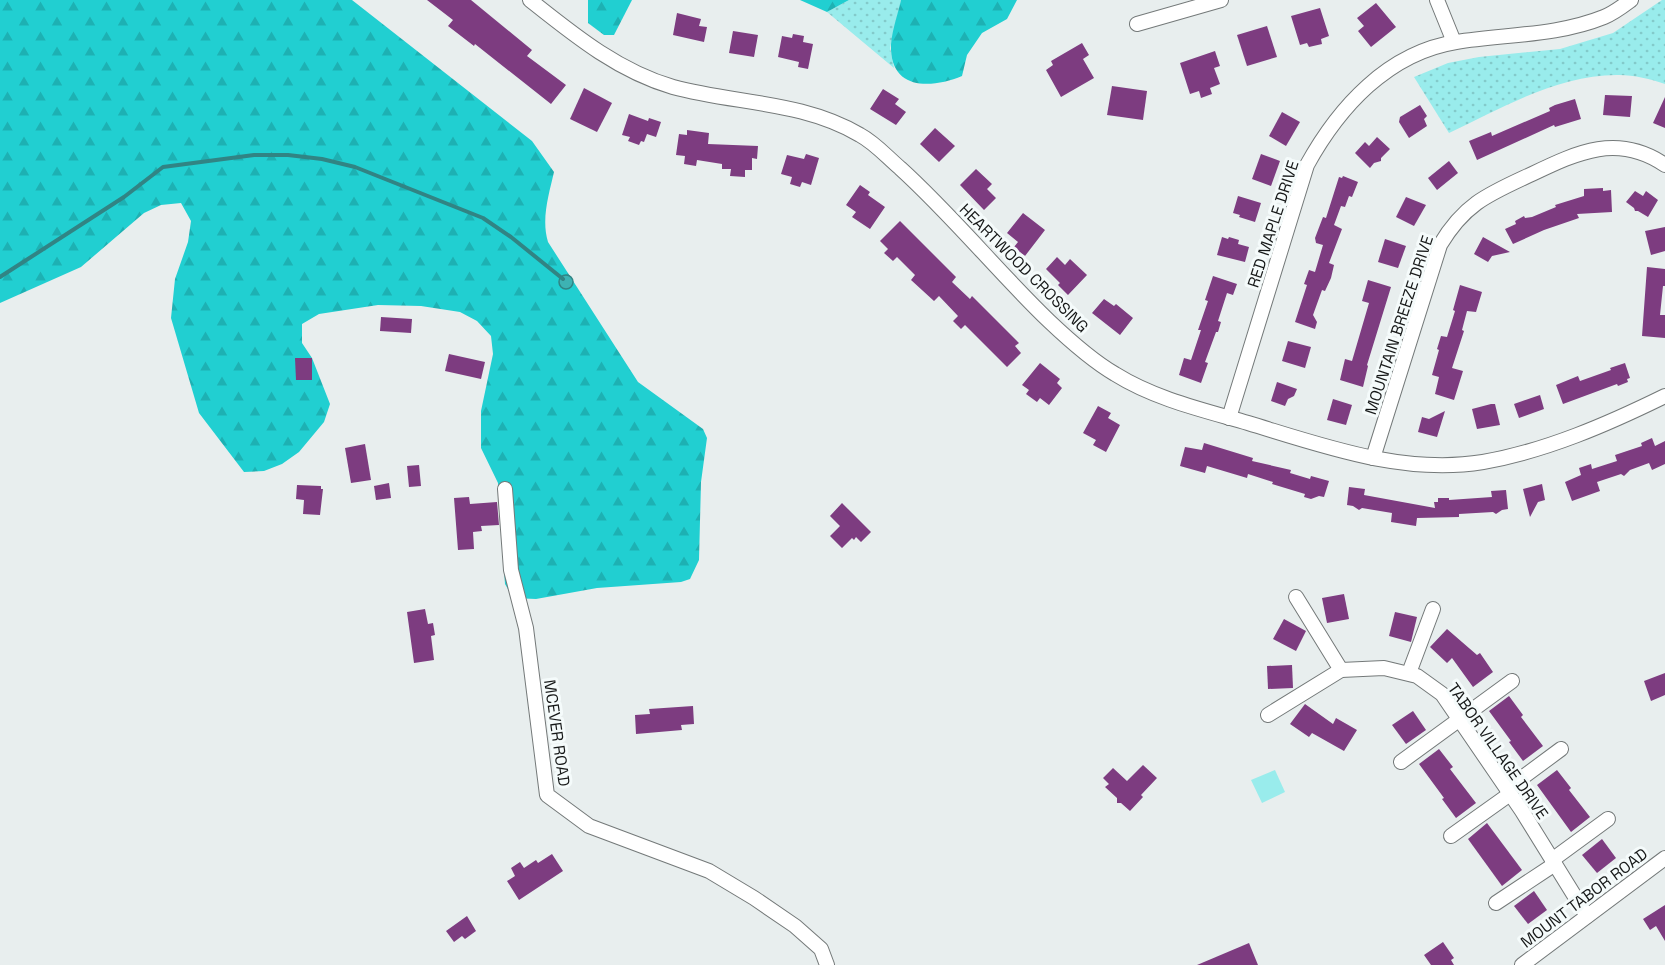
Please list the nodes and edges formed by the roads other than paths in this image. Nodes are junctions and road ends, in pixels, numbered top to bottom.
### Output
1 (530, 0) edge
2 (1221, 0) edge
3 (1437, 0) edge
4 (1631, 0) edge
5 (1137, 24) dead end
6 (1454, 42) junction
7 (1665, 165) edge
8 (1665, 396) edge
9 (1229, 418) junction
10 (1373, 458) junction
11 (505, 489) dead end
12 (1296, 597) dead end
13 (1433, 609) dead end
14 (1341, 670) junction
15 (1409, 673) junction
16 (1512, 681) dead end
17 (1268, 715) dead end
18 (1460, 720) junction
19 (1561, 749) dead end
20 (1401, 762) dead end
21 (1509, 791) junction
22 (1608, 819) dead end
23 (1451, 836) dead end
24 (1665, 858) edge
25 (1554, 862) junction
26 (1496, 903) dead end
27 (1587, 916) junction
28 (827, 965) edge
29 (1522, 965) edge

1 - 9 street, HEARTWOOD CROSSING
2 - 5 street
3 - 6 street
4 - 6 street, RED MAPLE DRIVE
6 - 9 street, RED MAPLE DRIVE
7 - 10 street, MOUNTAIN BREEZE DRIVE
8 - 10 street, HEARTWOOD CROSSING
9 - 10 street, HEARTWOOD CROSSING
11 - 28 street, MCEVER ROAD
12 - 14 street
13 - 15 street
14 - 15 street, TABOR VILLAGE DRIVE
14 - 17 street
15 - 18 street, TABOR VILLAGE DRIVE
16 - 18 street
18 - 20 street
18 - 21 street, TABOR VILLAGE DRIVE
19 - 21 street
21 - 23 street
21 - 25 street, TABOR VILLAGE DRIVE
22 - 25 street
24 - 27 street, MOUNT TABOR ROAD
25 - 26 street
25 - 27 street, TABOR VILLAGE DRIVE
27 - 29 street, MOUNT TABOR ROAD

